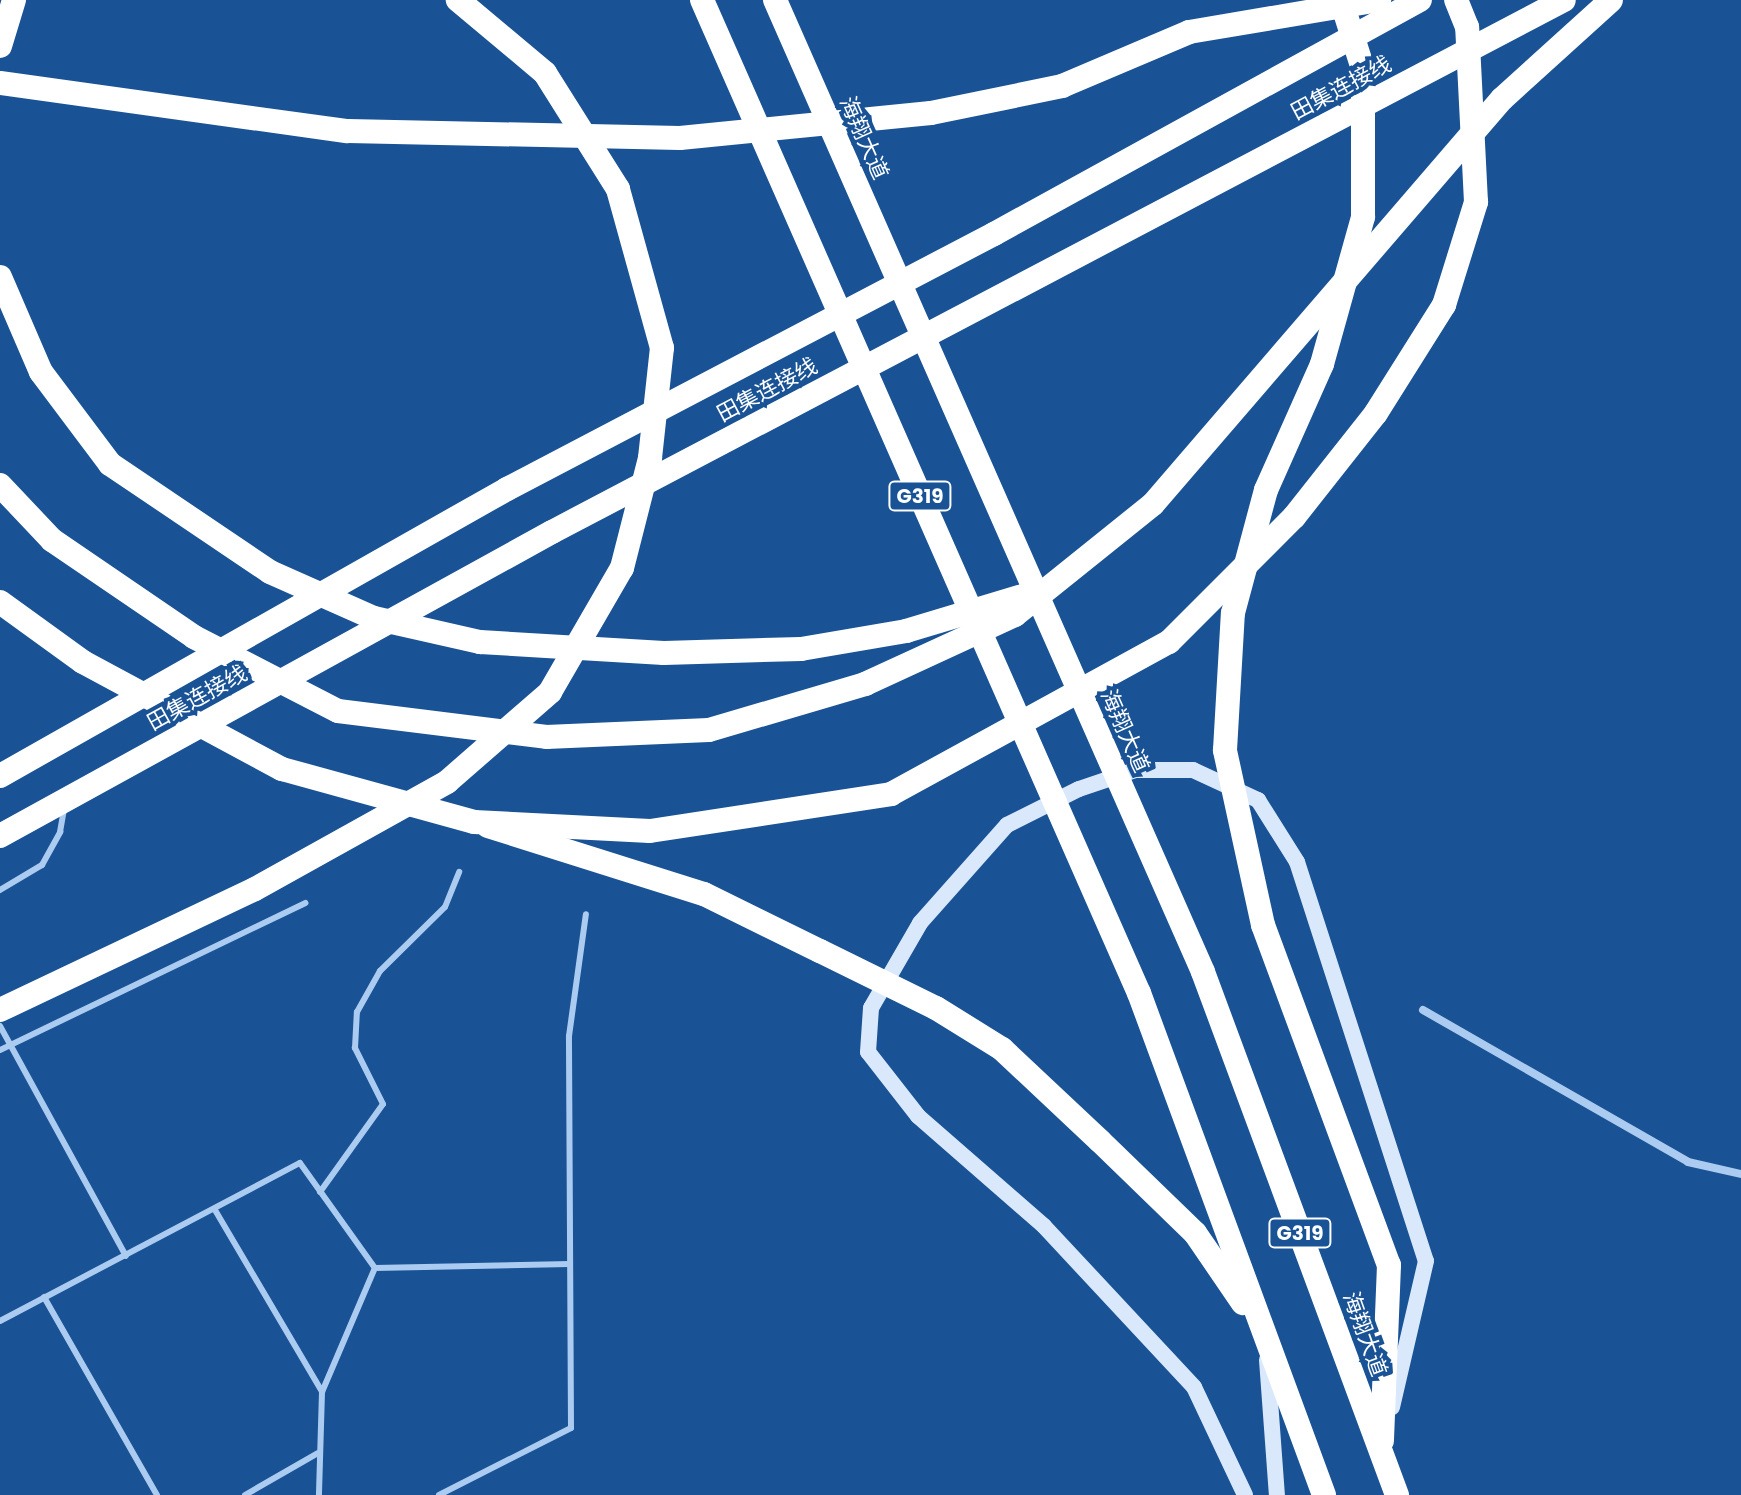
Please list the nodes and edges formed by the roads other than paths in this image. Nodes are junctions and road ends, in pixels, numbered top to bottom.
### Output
1 (14, 0) edge
2 (458, 0) edge
3 (702, 0) edge
4 (775, 0) edge
5 (1341, 0) edge
6 (1379, 0) edge
7 (1420, 0) edge
8 (1456, 0) edge
9 (1564, 0) edge
10 (1611, 0) edge
11 (0, 46) edge
12 (0, 83) edge
13 (0, 277) edge
14 (0, 485) edge
15 (1047, 589) junction
16 (0, 602) edge
17 (0, 776) edge
18 (66, 799) junction
19 (474, 822) junction
20 (0, 836) edge
21 (459, 872) dead end
22 (0, 890) edge
23 (306, 903) dead end
24 (586, 914) dead end
25 (0, 1010) edge
26 (1423, 1010) dead end
27 (0, 1026) edge
28 (10, 1044) junction
29 (0, 1050) edge
30 (1741, 1174) edge
31 (320, 1192) junction
32 (215, 1210) junction
33 (126, 1256) junction
34 (570, 1264) junction
35 (375, 1268) junction
36 (44, 1297) junction
37 (0, 1321) edge
38 (1265, 1334) junction
39 (322, 1392) junction
40 (1381, 1452) junction
41 (318, 1453) junction
42 (157, 1495) edge
43 (245, 1495) edge
44 (319, 1495) edge
45 (439, 1495) edge
46 (1245, 1495) edge
47 (1277, 1495) edge
48 (1324, 1495) edge
49 (1397, 1495) edge

1 - 11 highway
2 - 25 highway, bridge
3 - 38 highway, G319, bridge
4 - 40 highway, 海翔大道 / G319, bridge
5 - 40 highway, bridge
6 - 12 highway
7 - 17 highway, 田集连接线
8 - 19 highway, bridge
9 - 18 highway, 田集连接线
10 - 15 highway
13 - 15 highway, bridge
14 - 15 highway, bridge
16 - 19 highway, bridge
18 - 20 highway, 田集连接线
18 - 22 lane
19 - 38 highway, bridge
21 - 31 lane
23 - 28 lane
24 - 34 lane
26 - 30 street
27 - 28 lane
28 - 29 lane
28 - 33 lane
31 - 32 lane
31 - 35 lane
32 - 33 lane
32 - 39 lane
33 - 36 lane
34 - 35 lane
34 - 45 lane
35 - 39 lane
36 - 37 lane
36 - 42 lane
38 - 47 street
38 - 48 highway, G319
39 - 41 lane
40 - 46 street
40 - 49 highway, 海翔大道 / G319
41 - 43 lane
41 - 44 lane

